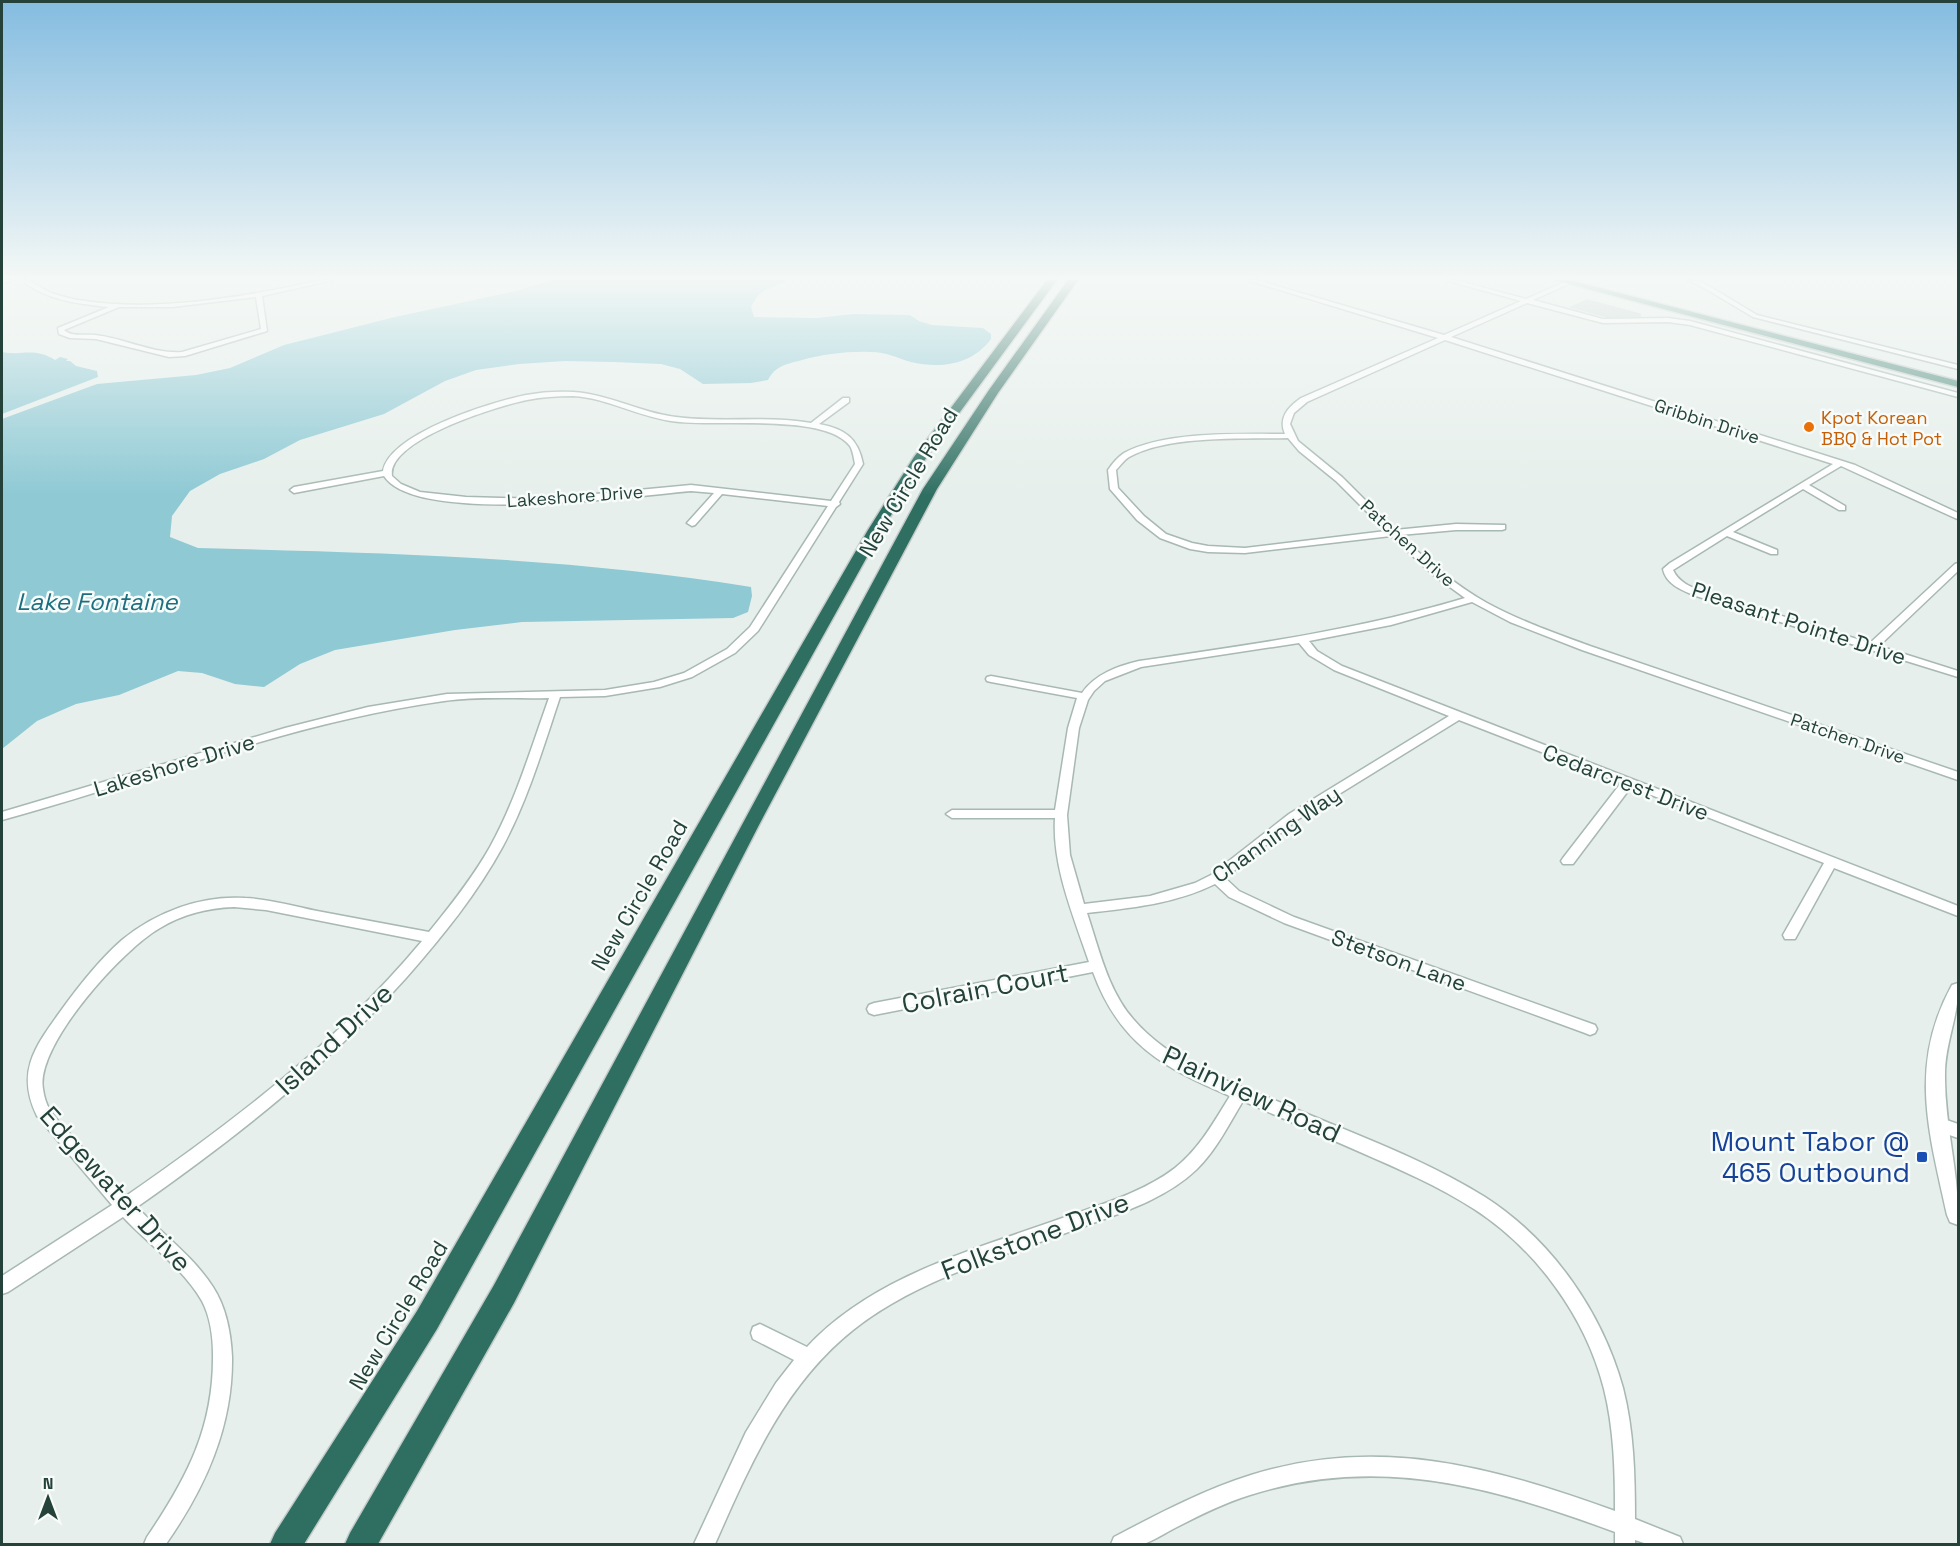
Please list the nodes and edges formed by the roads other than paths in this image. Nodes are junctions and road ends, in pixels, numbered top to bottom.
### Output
1 (157, 352) edge
2 (188, 352) edge
3 (1006, 352) edge
4 (1015, 352) edge
5 (1414, 352) edge
6 (1491, 352) edge
7 (1798, 352) edge
8 (1837, 352) edge
9 (1862, 352) edge
10 (1900, 352) edge
11 (1959, 367) edge
12 (1959, 377) edge
13 (1959, 384) edge
14 (1959, 395) edge
15 (846, 400) dead end
16 (814, 424) junction
17 (1290, 436) junction
18 (1840, 463) junction
19 (386, 473) junction
20 (1804, 486) junction
21 (294, 490) dead end
22 (721, 490) junction
23 (836, 504) junction
24 (1842, 508) dead end
25 (1959, 516) edge
26 (692, 523) dead end
27 (1502, 526) dead end
28 (1394, 533) junction
29 (1727, 533) junction
30 (1774, 552) dead end
31 (1959, 566) edge
32 (1473, 599) junction
33 (1302, 640) junction
34 (1872, 647) junction
35 (1959, 674) edge
36 (992, 679) dead end
37 (555, 695) junction
38 (1082, 696) junction
39 (1457, 716) junction
40 (1959, 776) edge
41 (1628, 783) junction
42 (952, 814) dead end
43 (1061, 814) junction
44 (2, 816) edge
45 (1568, 861) dead end
46 (1831, 862) junction
47 (1216, 878) junction
48 (1079, 909) junction
49 (1959, 911) edge
50 (1790, 935) dead end
51 (432, 938) junction
52 (1097, 966) junction
53 (1959, 990) edge
54 (874, 1009) dead end
55 (1590, 1029) dead end
56 (1240, 1093) junction
57 (1938, 1124) junction
58 (1959, 1131) edge
59 (127, 1207) junction
60 (1959, 1215) edge
61 (2, 1286) edge
62 (760, 1333) dead end
63 (810, 1358) junction
64 (1625, 1535) edge
65 (154, 1545) edge
66 (286, 1545) edge
67 (361, 1545) edge
68 (704, 1545) edge
69 (1121, 1545) edge
70 (1673, 1545) edge

1 - 2 street
3 - 66 highway, New Circle Road
4 - 67 highway, New Circle Road
5 - 17 street
6 - 18 street, Gribbin Drive
7 - 14 street
8 - 13 highway
9 - 12 highway
10 - 11 street
15 - 16 street
16 - 19 street, Lakeshore Drive
16 - 23 street, Lakeshore Drive
17 - 28 street, Patchen Drive
17 - 28 street
18 - 20 street, Pleasant Pointe Drive
18 - 25 street, Gribbin Drive
19 - 21 street
19 - 22 street, Lakeshore Drive
20 - 24 street
20 - 29 street, Pleasant Pointe Drive
22 - 23 street, Lakeshore Drive
22 - 26 street
23 - 37 street, Lakeshore Drive
27 - 28 street
28 - 32 street, Patchen Drive
29 - 30 street
29 - 34 street, Pleasant Pointe Drive
31 - 34 street
32 - 33 street
32 - 40 street, Patchen Drive
33 - 38 street
33 - 39 street, Cedarcrest Drive
34 - 35 street, Pleasant Pointe Drive
36 - 38 street
37 - 44 street, Lakeshore Drive
37 - 51 street, Island Drive
38 - 43 street, Plainview Road
39 - 41 street, Cedarcrest Drive
39 - 47 street, Channing Way
41 - 45 street
41 - 46 street, Cedarcrest Drive
42 - 43 street
43 - 48 street, Plainview Road
46 - 49 street, Cedarcrest Drive
46 - 50 street
47 - 48 street, Channing Way
47 - 55 street, Stetson Lane
48 - 52 street, Plainview Road
51 - 59 street, Island Drive
51 - 59 street, Edgewater Drive
52 - 54 street, Colrain Court
52 - 56 street, Plainview Road
53 - 57 street
56 - 63 street, Folkstone Drive
56 - 64 street, Plainview Road
57 - 58 street
57 - 60 street
59 - 61 street, Island Drive
59 - 65 street, Edgewater Drive
62 - 63 street
63 - 68 street, Folkstone Drive
64 - 69 street
64 - 70 street

